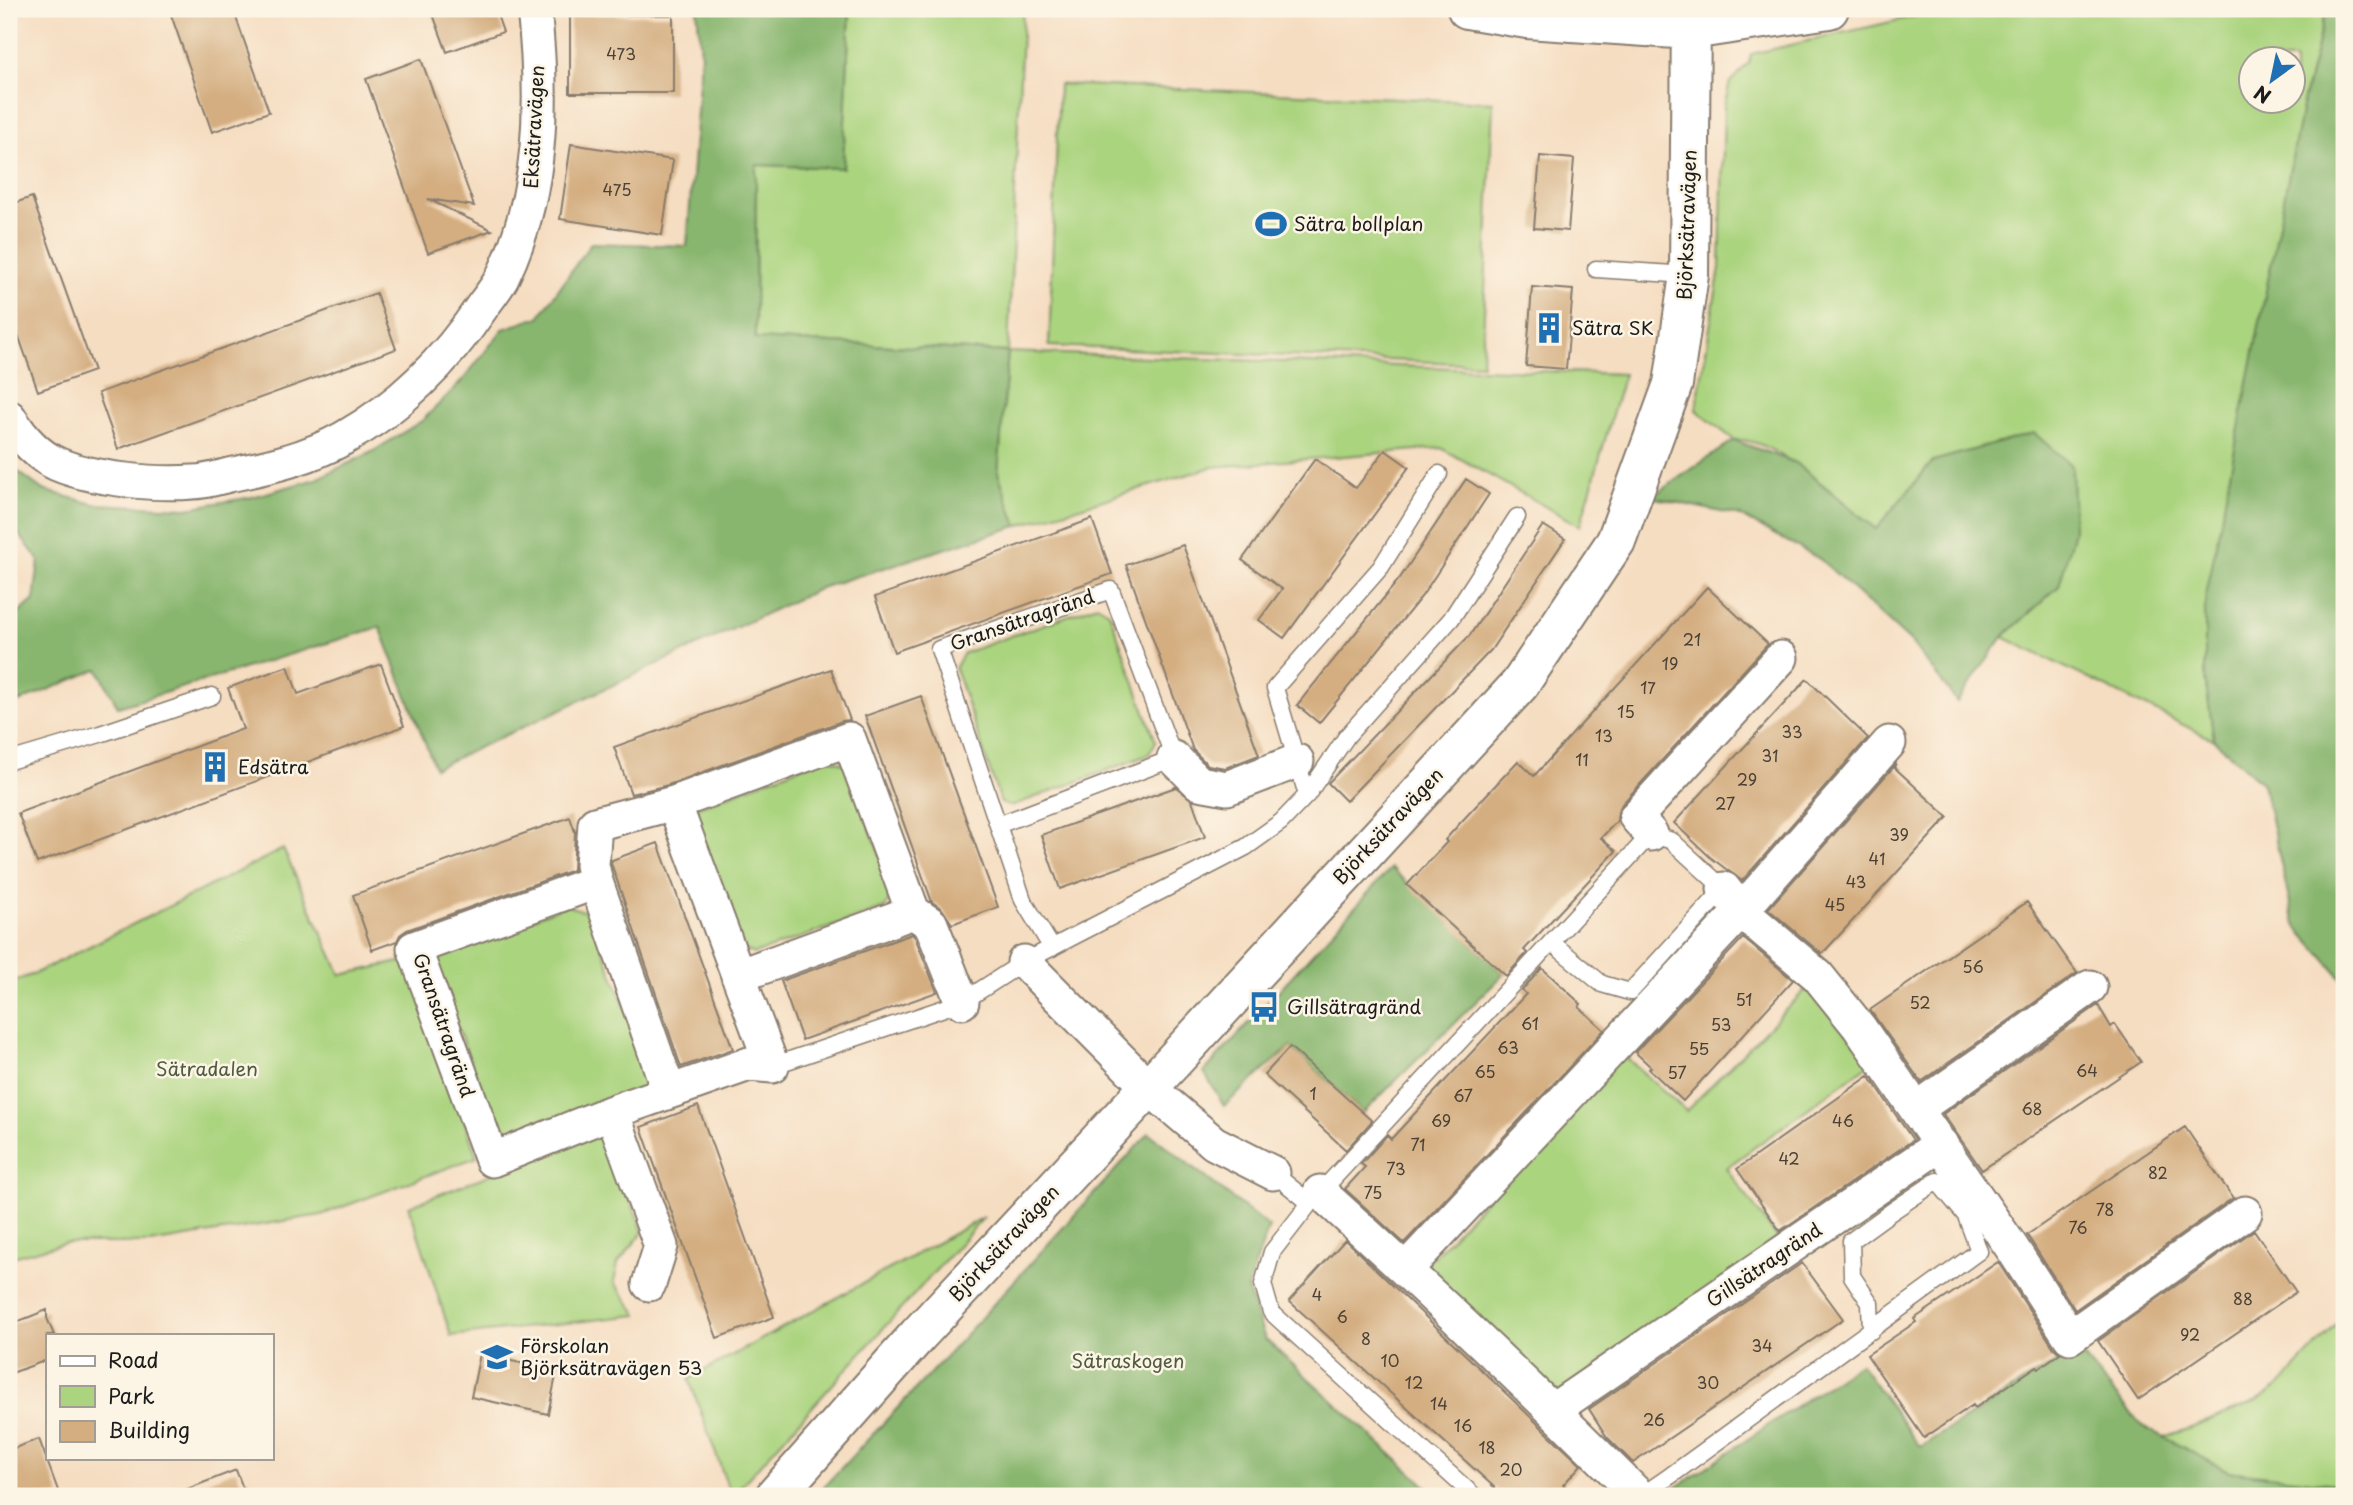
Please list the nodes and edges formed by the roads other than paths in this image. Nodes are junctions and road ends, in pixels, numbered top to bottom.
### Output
1 (534, 9) edge
2 (1466, 9) edge
3 (1829, 9) edge
4 (1691, 19) edge
5 (1596, 269) dead end
6 (1689, 275) junction
7 (9, 417) edge
8 (1439, 474) dead end
9 (1517, 517) dead end
10 (1781, 658) dead end
11 (212, 696) dead end
12 (1889, 743) dead end
13 (1174, 758) junction
14 (9, 761) edge
15 (1297, 761) junction
16 (1307, 795) junction
17 (674, 803) junction
18 (998, 825) junction
19 (1651, 834) junction
20 (596, 882) junction
21 (1732, 900) junction
22 (913, 912) junction
23 (1551, 942) junction
24 (1038, 955) junction
25 (738, 976) junction
26 (2090, 987) dead end
27 (962, 1002) junction
28 (772, 1066) junction
29 (1149, 1087) junction
30 (669, 1092) junction
31 (1918, 1108) junction
32 (612, 1112) junction
33 (1941, 1144) junction
34 (1273, 1173) joint
35 (1315, 1198) junction
36 (2245, 1213) dead end
37 (1405, 1269) junction
38 (649, 1284) dead end
39 (1871, 1331) junction
40 (1553, 1410) junction
41 (775, 1496) edge
42 (1474, 1496) edge
43 (1640, 1496) edge

1 - 7 street, Eksätravägen
2 - 4 street
3 - 4 street
4 - 6 street, Björksätravägen
5 - 6 lane
6 - 29 street, Björksätravägen
8 - 15 lane
9 - 16 lane, Gransätragränd
10 - 19 street
11 - 14 lane
12 - 21 street
13 - 15 street, Gransätragränd
13 - 18 lane
13 - 18 lane, Gransätragränd
15 - 16 lane
16 - 24 lane, Gransätragränd
17 - 20 street
17 - 22 street
17 - 25 street
18 - 24 lane, Gransätragränd
19 - 21 lane
19 - 23 lane
20 - 30 street
20 - 32 street, Gransätragränd
21 - 23 lane
21 - 31 street
21 - 37 street
22 - 25 street
22 - 27 street
23 - 35 lane
24 - 27 lane, Gransätragränd
24 - 29 street, Gransätragränd
25 - 28 street
26 - 31 street
27 - 28 lane, Gransätragränd
28 - 30 street, Gransätragränd
29 - 34 street, Gillsätragränd
29 - 41 street, Björksätravägen
30 - 32 street, Gransätragränd
31 - 33 street
32 - 38 street
33 - 36 street
33 - 40 street, Gillsätragränd
34 - 35 lane, Gillsätragränd
35 - 37 street, Gillsätragränd
35 - 42 lane
37 - 40 street, Gillsätragränd
39 - 39 lane, Gillsätragränd
39 - 43 lane, Gillsätragränd
40 - 43 street, Gillsätragränd

